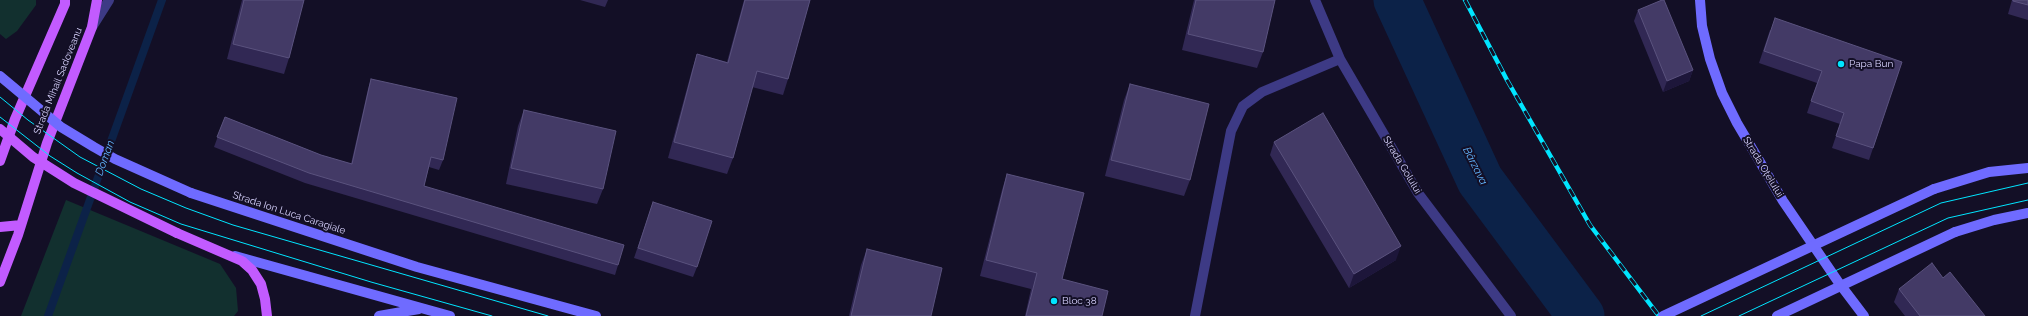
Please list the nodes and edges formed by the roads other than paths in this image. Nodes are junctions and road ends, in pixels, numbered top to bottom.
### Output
1 (97, 0) edge
2 (109, 0) edge
3 (1315, 0) edge
4 (1700, 0) edge
5 (65, 1) edge
6 (92, 27) junction
7 (1340, 59) junction
8 (0, 76) edge
9 (0, 129) edge
10 (0, 161) edge
11 (2028, 168) edge
12 (2028, 213) edge
13 (21, 225) junction
14 (0, 227) edge
15 (229, 254) junction
16 (0, 282) edge
17 (424, 308) junction
18 (267, 316) edge
19 (379, 316) edge
20 (450, 316) edge
21 (596, 316) edge
22 (1195, 316) edge
23 (1511, 316) edge
24 (1663, 316) edge
25 (1777, 316) edge
26 (1864, 316) edge

1 - 6 main road, Strada Mihail Sadoveanu
2 - 6 street, Strada Mihail Sadoveanu
3 - 7 street, Strada Golului
4 - 26 main road, Strada Oțelului
5 - 10 main road
6 - 13 main road, Strada Mihail Sadoveanu
7 - 22 street
7 - 23 street, Strada Golului
8 - 21 main road, Strada Ion Luca Caragiale, bridge
9 - 15 main road, bridge
11 - 24 main road, bridge
12 - 25 main road, bridge
13 - 14 main road
13 - 16 main road, Strada Mihail Sadoveanu
15 - 17 main road
15 - 18 main road
17 - 19 main road
17 - 20 main road

